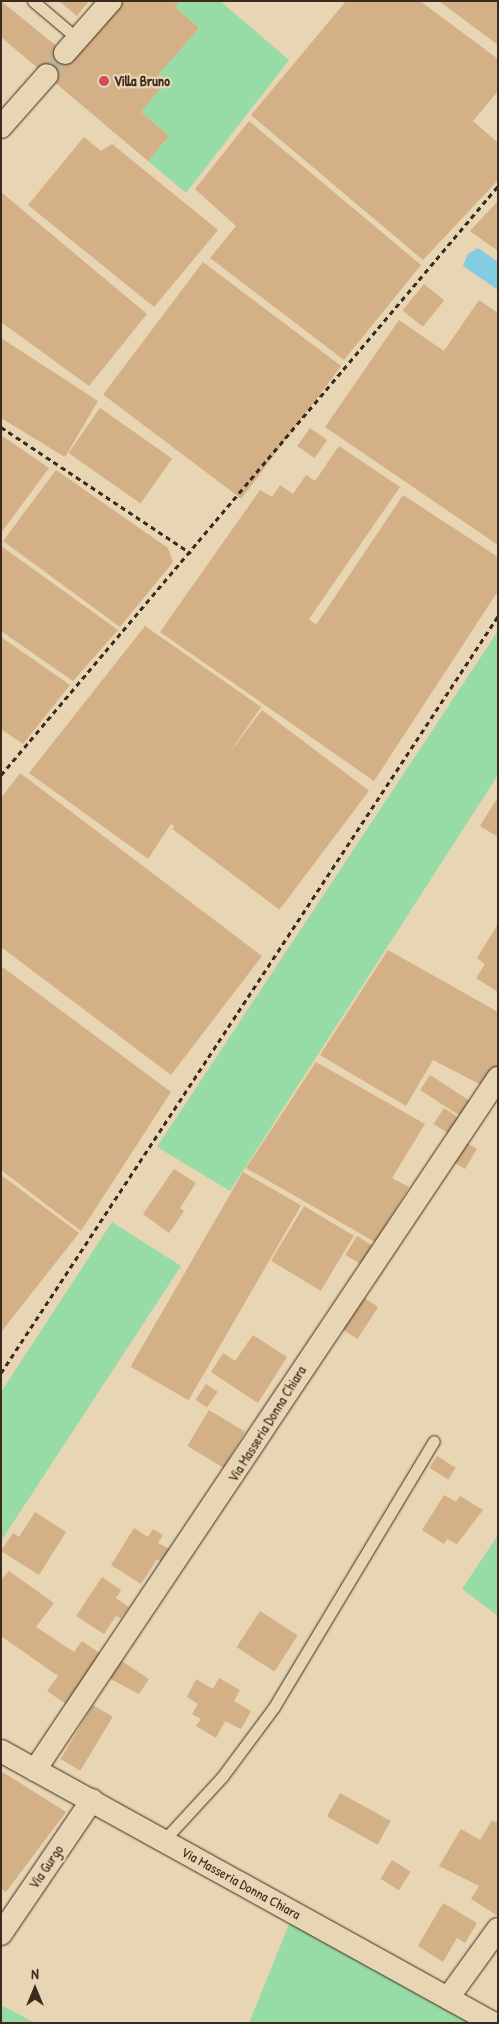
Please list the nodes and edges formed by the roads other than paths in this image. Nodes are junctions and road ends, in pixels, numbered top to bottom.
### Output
1 (33, 1) edge
2 (110, 1) edge
3 (72, 46) joint
4 (46, 75) tunnel mouth
5 (1, 127) edge
6 (498, 1078) edge
7 (434, 1441) dead end
8 (1, 1751) edge
9 (34, 1770) junction
10 (92, 1800) junction
11 (164, 1840) junction
12 (498, 1929) edge
13 (1, 1934) edge
14 (448, 1998) junction
15 (493, 2023) edge

1 - 3 lane
2 - 3 street
4 - 5 street
6 - 9 street, Via Masseria Donna Chiara
7 - 11 lane
8 - 9 street, Via Masseria Donna Chiara
9 - 10 street, Via Masseria Donna Chiara
10 - 11 street, Via Masseria Donna Chiara
10 - 13 street, Via Gurgo
11 - 14 street, Via Masseria Donna Chiara
12 - 14 street
14 - 15 street, Via Masseria Donna Chiara

